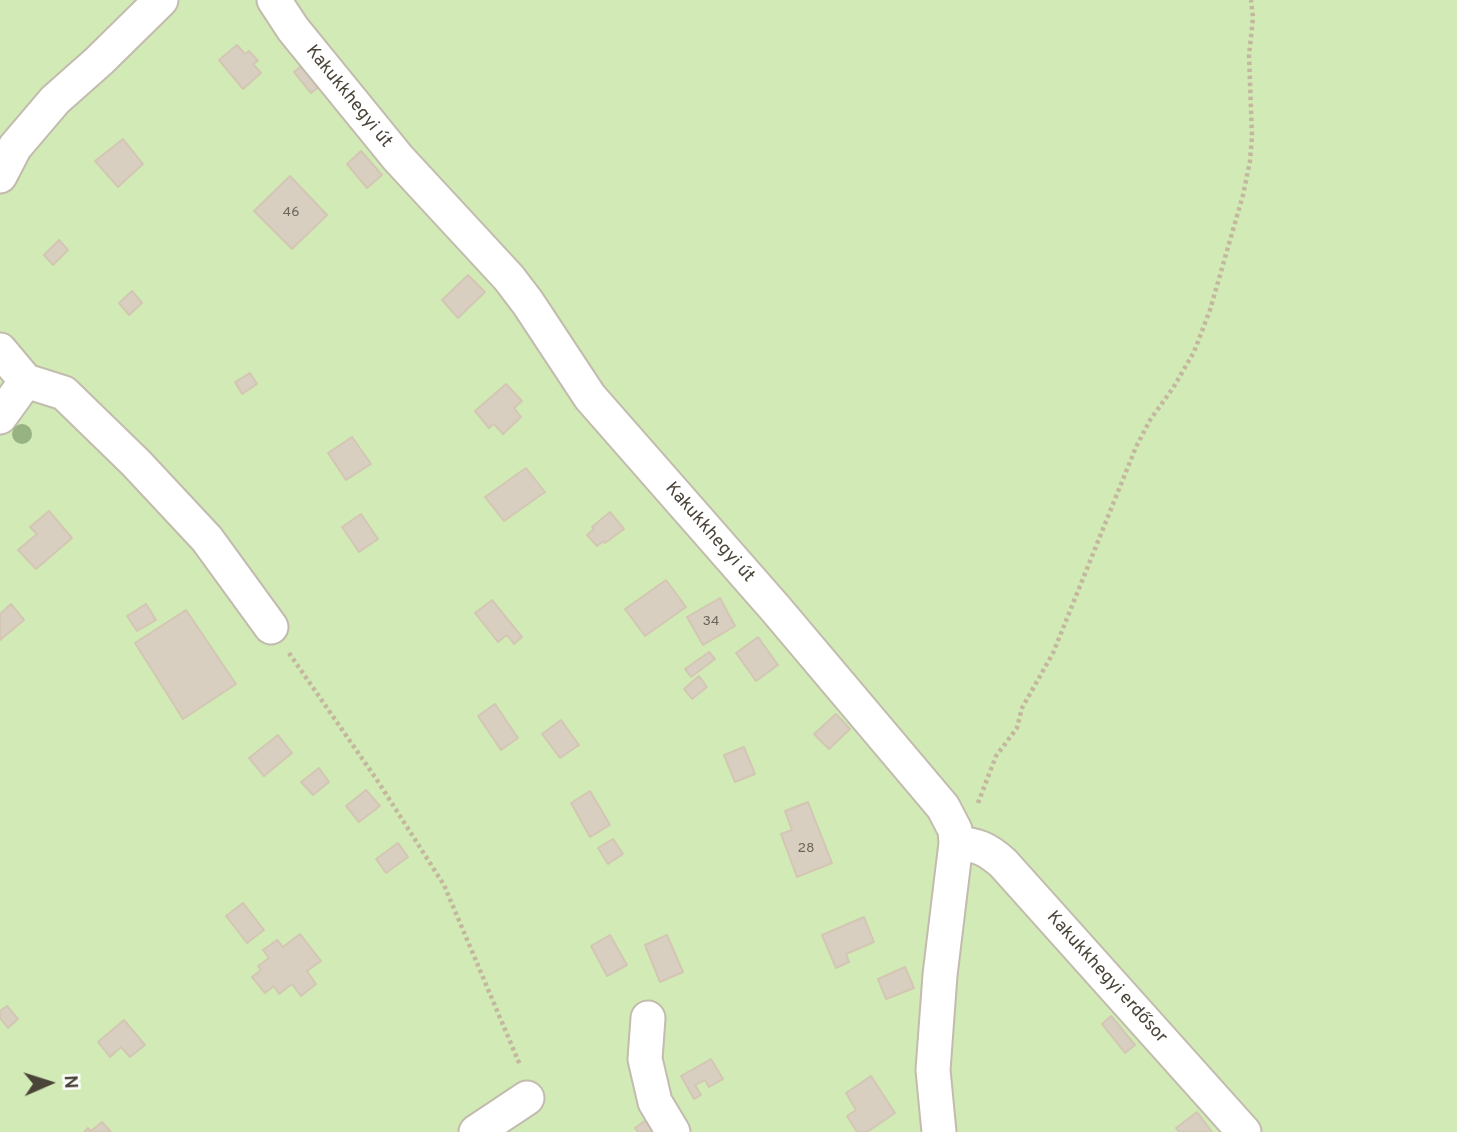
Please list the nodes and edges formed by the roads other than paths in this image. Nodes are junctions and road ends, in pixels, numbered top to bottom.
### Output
1 (161, 0) edge
2 (274, 0) edge
3 (0, 176) edge
4 (0, 350) edge
5 (26, 381) junction
6 (0, 417) edge
7 (271, 627) road end
8 (956, 843) junction
9 (648, 1017) dead end
10 (527, 1098) road end
11 (476, 1132) edge
12 (673, 1132) edge
13 (939, 1132) edge
14 (1244, 1132) edge

1 - 3 street
2 - 8 street, Kakukkhegyi út
4 - 5 street
5 - 6 street
5 - 7 street
8 - 13 street, Kakukkhegyi út
8 - 14 street, Kakukkhegyi erdősor
9 - 12 street
10 - 11 street

